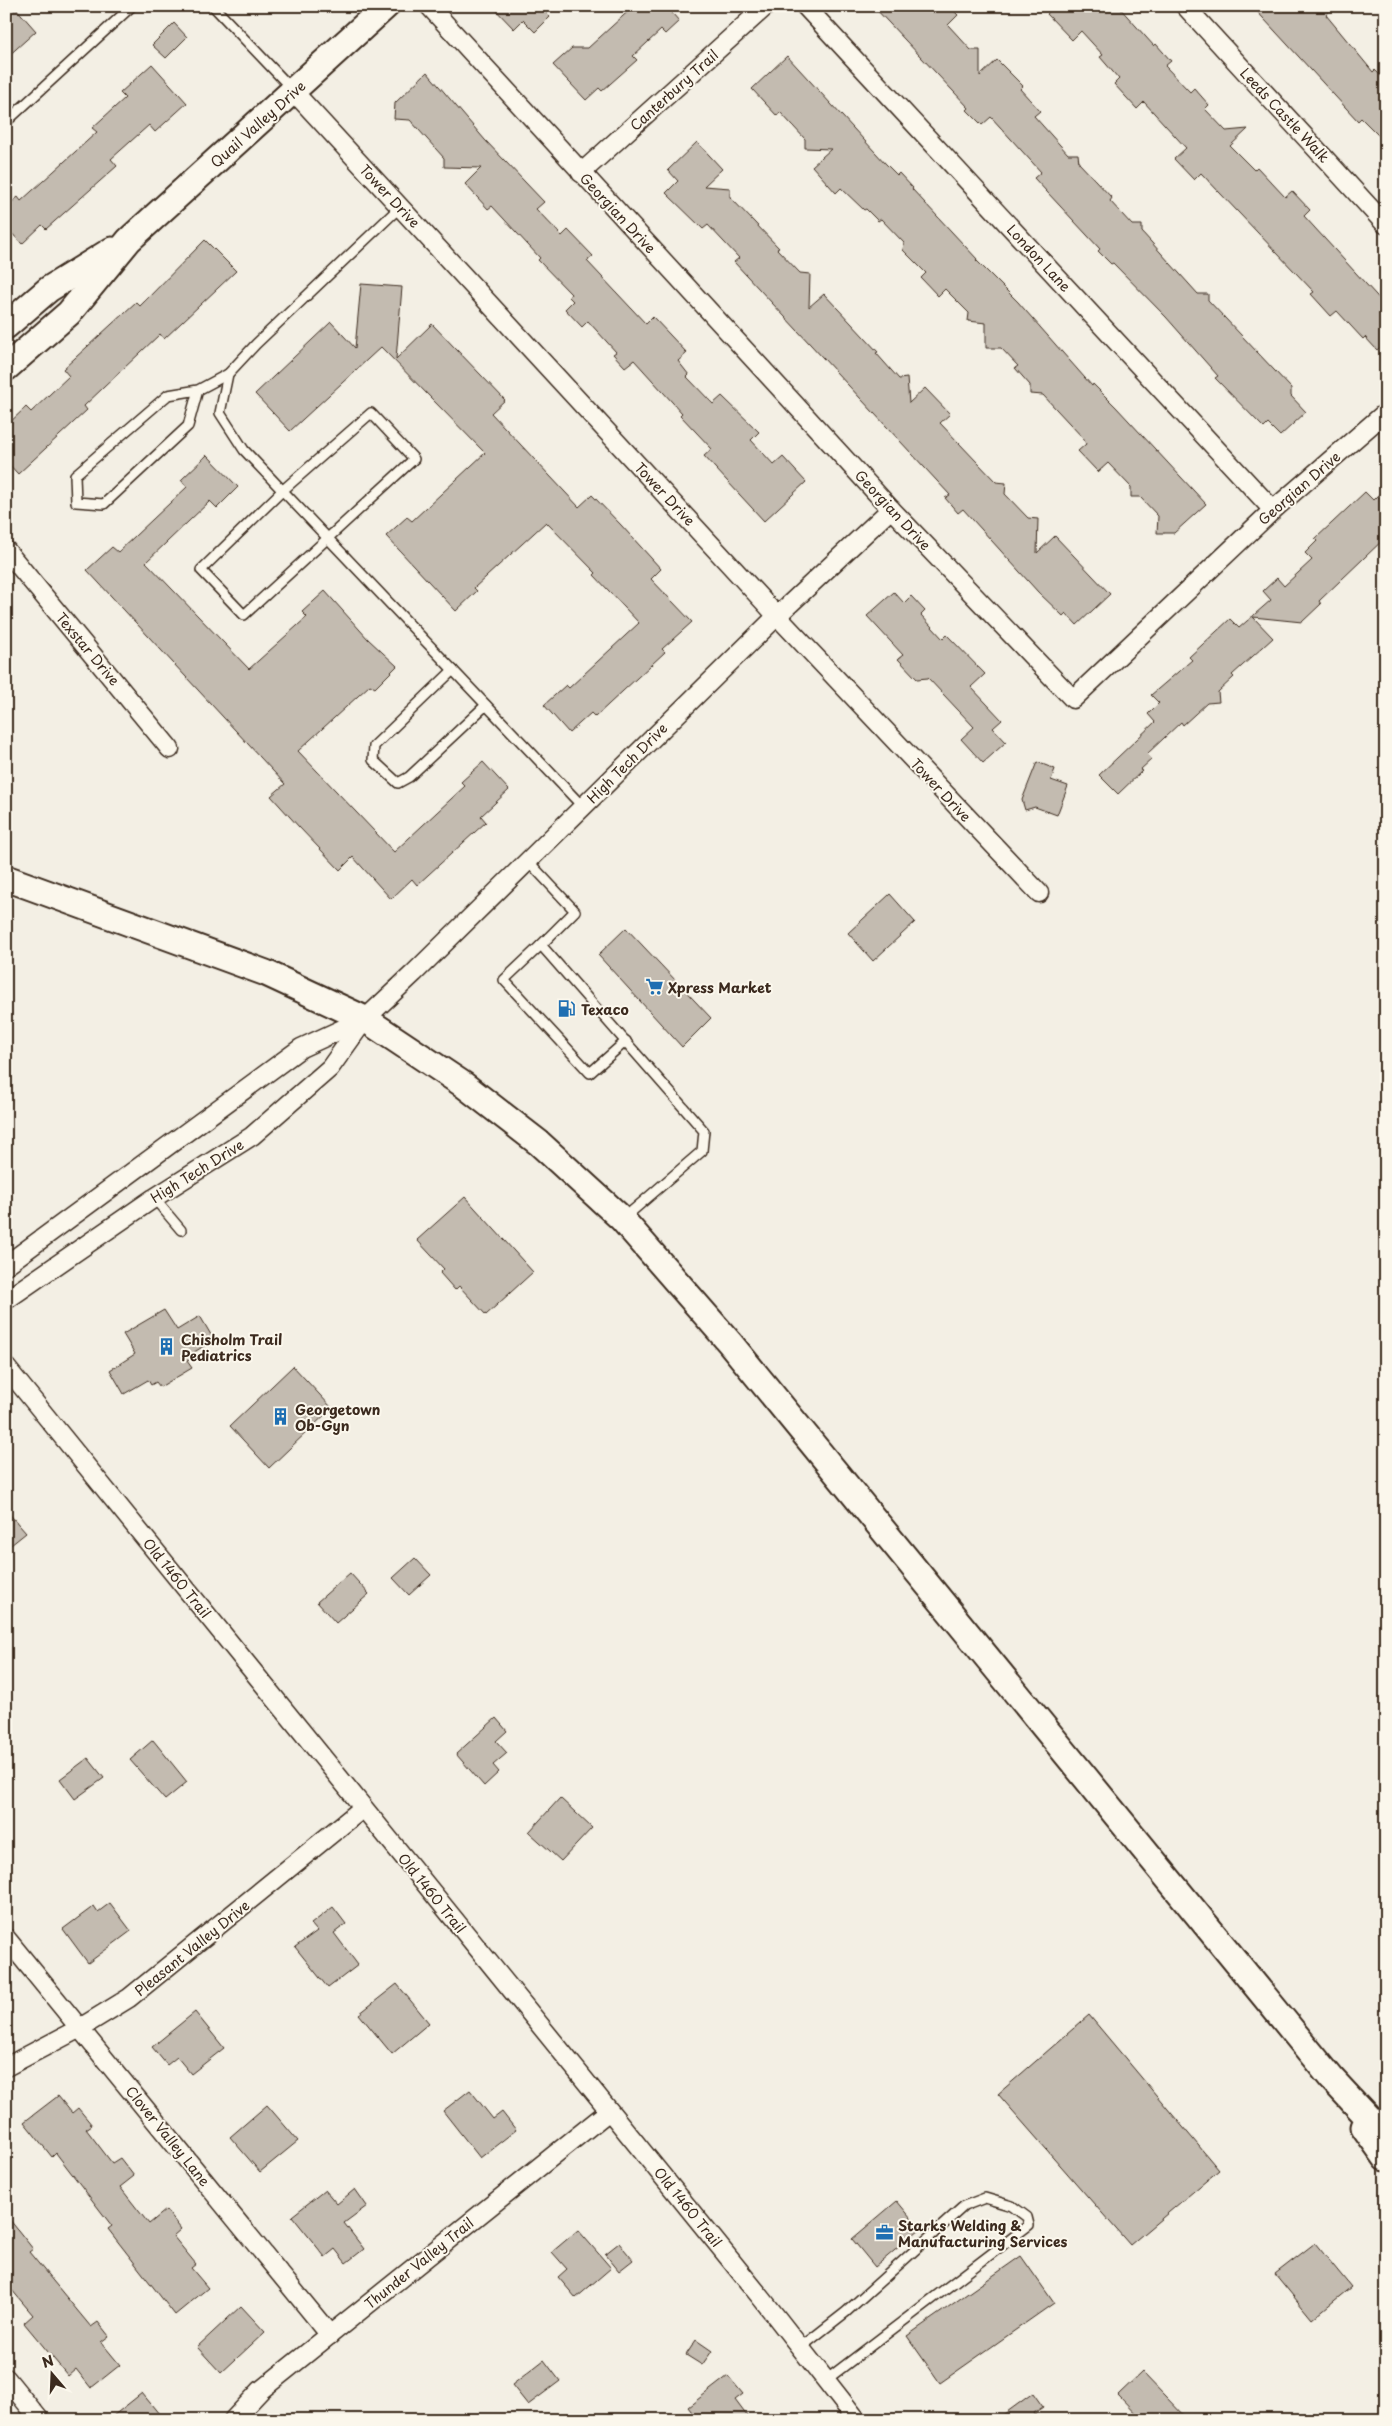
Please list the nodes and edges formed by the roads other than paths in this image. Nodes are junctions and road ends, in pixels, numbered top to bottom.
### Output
1 (132, 6) edge
2 (213, 6) edge
3 (386, 6) edge
4 (428, 6) edge
5 (766, 6) edge
6 (805, 6) edge
7 (1185, 6) edge
8 (294, 92) junction
9 (6, 122) edge
10 (581, 173) junction
11 (400, 207) junction
12 (1386, 225) edge
13 (129, 240) junction
14 (6, 326) edge
15 (6, 368) edge
16 (228, 374) junction
17 (198, 390) junction
18 (1383, 421) edge
19 (282, 491) junction
20 (891, 509) junction
21 (1273, 510) junction
22 (327, 538) junction
23 (6, 550) edge
24 (777, 616) junction
25 (453, 670) junction
26 (486, 705) junction
27 (170, 749) dead end
28 (583, 807) junction
29 (528, 861) junction
30 (6, 878) edge
31 (1039, 893) dead end
32 (541, 945) junction
33 (365, 1019) junction
34 (626, 1041) junction
35 (154, 1198) junction
36 (622, 1219) junction
37 (181, 1230) dead end
38 (6, 1265) edge
39 (6, 1300) edge
40 (6, 1367) edge
41 (363, 1808) junction
42 (6, 1938) edge
43 (80, 2028) junction
44 (6, 2067) edge
45 (1332, 2079) junction
46 (609, 2111) junction
47 (1386, 2137) edge
48 (1386, 2158) edge
49 (330, 2335) junction
50 (800, 2348) junction
51 (6, 2378) edge
52 (826, 2380) junction
53 (40, 2420) edge
54 (233, 2420) edge
55 (857, 2420) edge

1 - 9 lane
2 - 8 lane
3 - 8 main road, Quail Valley Drive
4 - 10 street, Georgian Drive
5 - 10 street, Canterbury Trail
6 - 21 street, London Lane
7 - 12 street, Leeds Castle Walk
8 - 11 street, Tower Drive
8 - 13 main road, Quail Valley Drive
10 - 20 street, Georgian Drive
11 - 16 lane
11 - 24 street, Tower Drive
13 - 14 main road, Quail Valley Drive
13 - 15 main road, Quail Valley Drive
16 - 17 lane
16 - 19 lane
17 - 17 lane
18 - 21 street, Georgian Drive
19 - 22 lane
19 - 22 lane
19 - 22 lane
20 - 21 street, Georgian Drive
20 - 24 street, High Tech Drive
22 - 25 lane
23 - 27 street, Texstar Drive
24 - 28 street, High Tech Drive
24 - 31 street, Tower Drive
25 - 26 lane
25 - 26 lane
26 - 28 lane
28 - 29 street, High Tech Drive
29 - 32 lane
29 - 33 street, High Tech Drive
30 - 33 main road
32 - 34 lane
32 - 34 lane
33 - 35 street, High Tech Drive
33 - 36 main road
33 - 38 street, High Tech Drive
34 - 36 lane
35 - 37 lane
35 - 39 street, High Tech Drive
36 - 45 main road
40 - 41 street, Old 1460 Trail
41 - 43 street, Pleasant Valley Drive
41 - 46 street, Old 1460 Trail
42 - 43 street, Clover Valley Lane
43 - 44 street, Pleasant Valley Drive
43 - 49 street, Clover Valley Lane
45 - 47 main road
45 - 48 main road
46 - 49 street, Thunder Valley Trail
46 - 50 street, Old 1460 Trail
49 - 54 street, Thunder Valley Trail
50 - 52 street, Old 1460 Trail
50 - 52 lane
51 - 53 street
52 - 55 street, Old 1460 Trail

